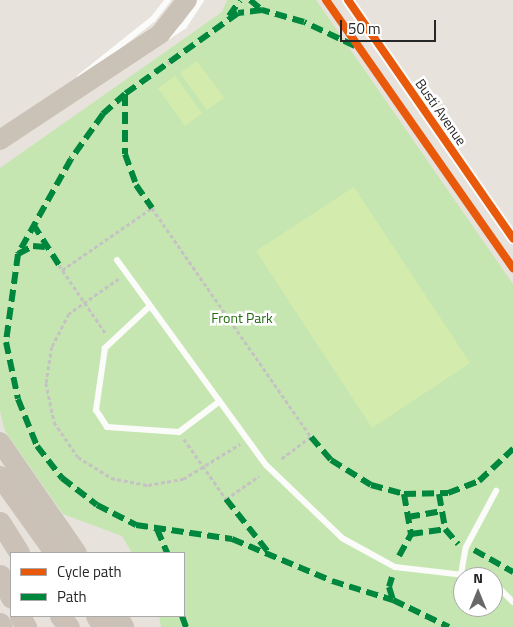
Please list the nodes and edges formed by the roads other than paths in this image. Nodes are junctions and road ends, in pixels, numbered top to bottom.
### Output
1 (168, 0) edge
2 (187, 0) edge
3 (201, 0) edge
4 (348, 0) edge
5 (122, 59) junction
6 (53, 104) junction
7 (0, 140) edge
8 (512, 236) edge
9 (116, 260) dead end
10 (150, 306) junction
11 (220, 401) junction
12 (0, 442) edge
13 (0, 476) edge
14 (496, 491) dead end
15 (0, 522) edge
16 (18, 552) edge
17 (54, 552) edge
18 (76, 552) edge
19 (462, 567) edge
20 (453, 573) edge
21 (0, 575) edge
22 (503, 592) edge
23 (10, 596) edge
24 (513, 602) edge
25 (61, 617) edge
26 (0, 623) edge
27 (2, 627) edge
28 (69, 627) edge

1 - 6 lane
2 - 5 highway
3 - 5 lane
4 - 8 street, Busti Avenue
5 - 6 highway
6 - 7 highway
9 - 10 lane
10 - 11 lane
10 - 11 lane
11 - 20 lane
12 - 18 highway
13 - 17 highway
14 - 19 lane
15 - 16 highway
21 - 23 highway
22 - 24 lane
25 - 28 highway
26 - 27 highway

